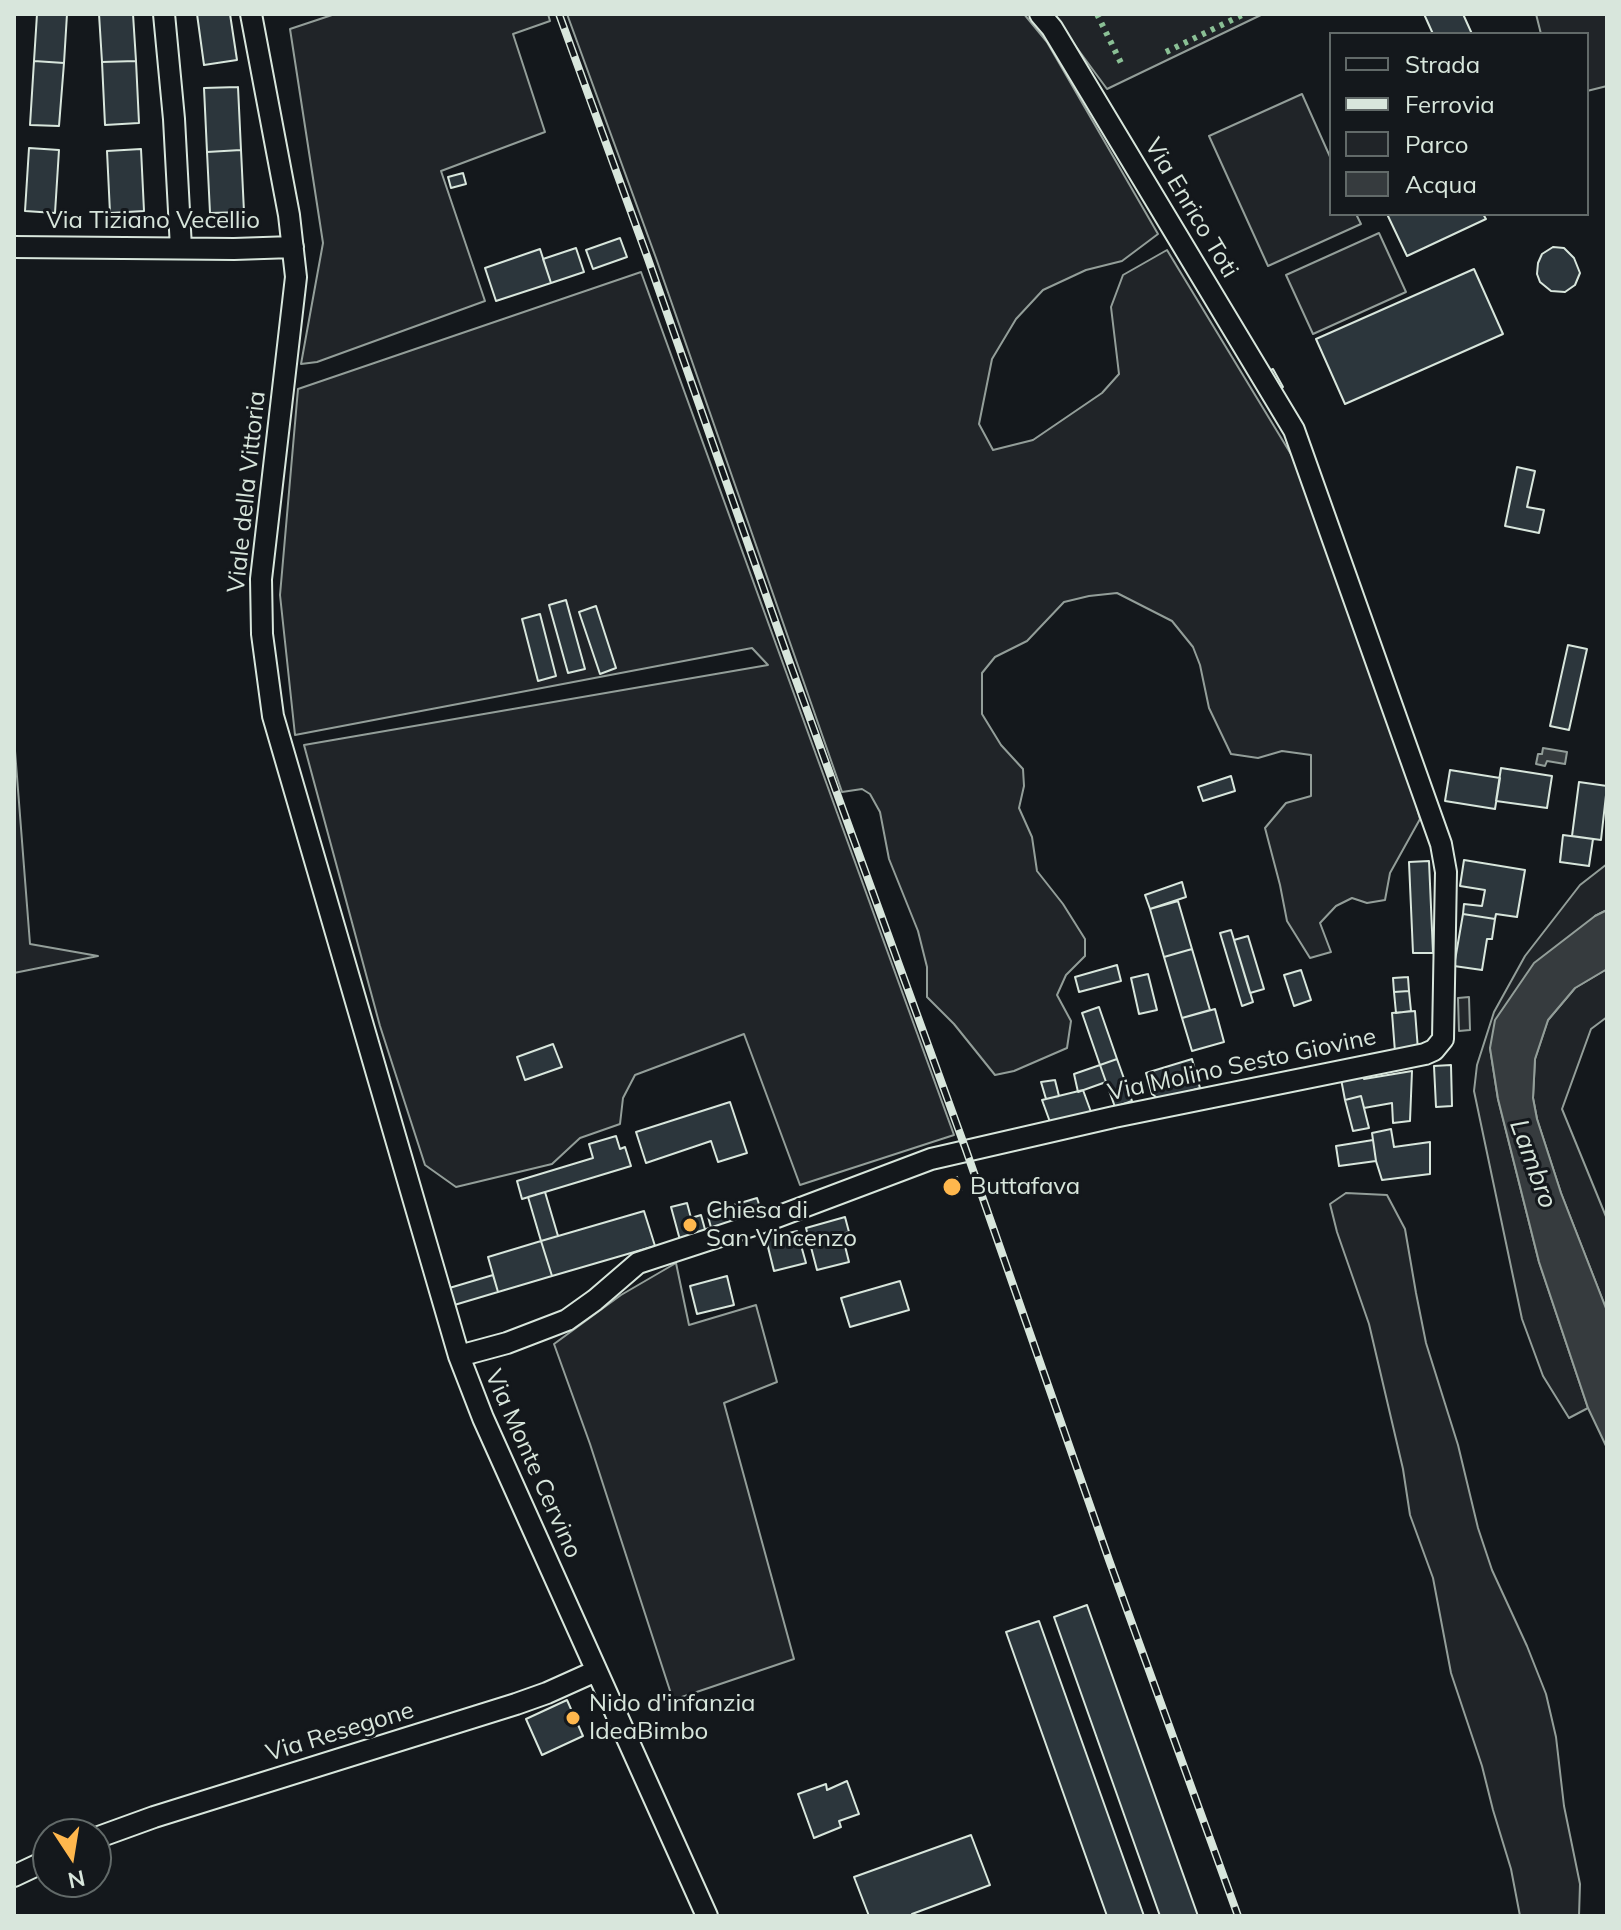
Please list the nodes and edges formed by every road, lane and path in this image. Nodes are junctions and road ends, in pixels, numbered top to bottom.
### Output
1 (164, 14) edge
2 (251, 14) edge
3 (1040, 14) edge
4 (14, 247) edge
5 (293, 247) junction
6 (181, 248) junction
7 (1294, 430) joint
8 (360, 1015) joint
9 (459, 1356) junction
10 (596, 1671) junction
11 (112, 1832) edge
12 (707, 1916) edge

1 - 6 street
2 - 5 street, Viale della Vittoria
3 - 7 street, Via Enrico Toti
4 - 6 street, Via Tiziano Vecellio
5 - 6 street, Via Tiziano Vecellio
5 - 8 street, Viale della Vittoria
7 - 9 street, Via Molino Sesto Giovine
8 - 9 street, Via Monte Cervino
9 - 10 street, Via Monte Cervino
10 - 11 street, Via Resegone
10 - 12 street, Via Monte Cervino

